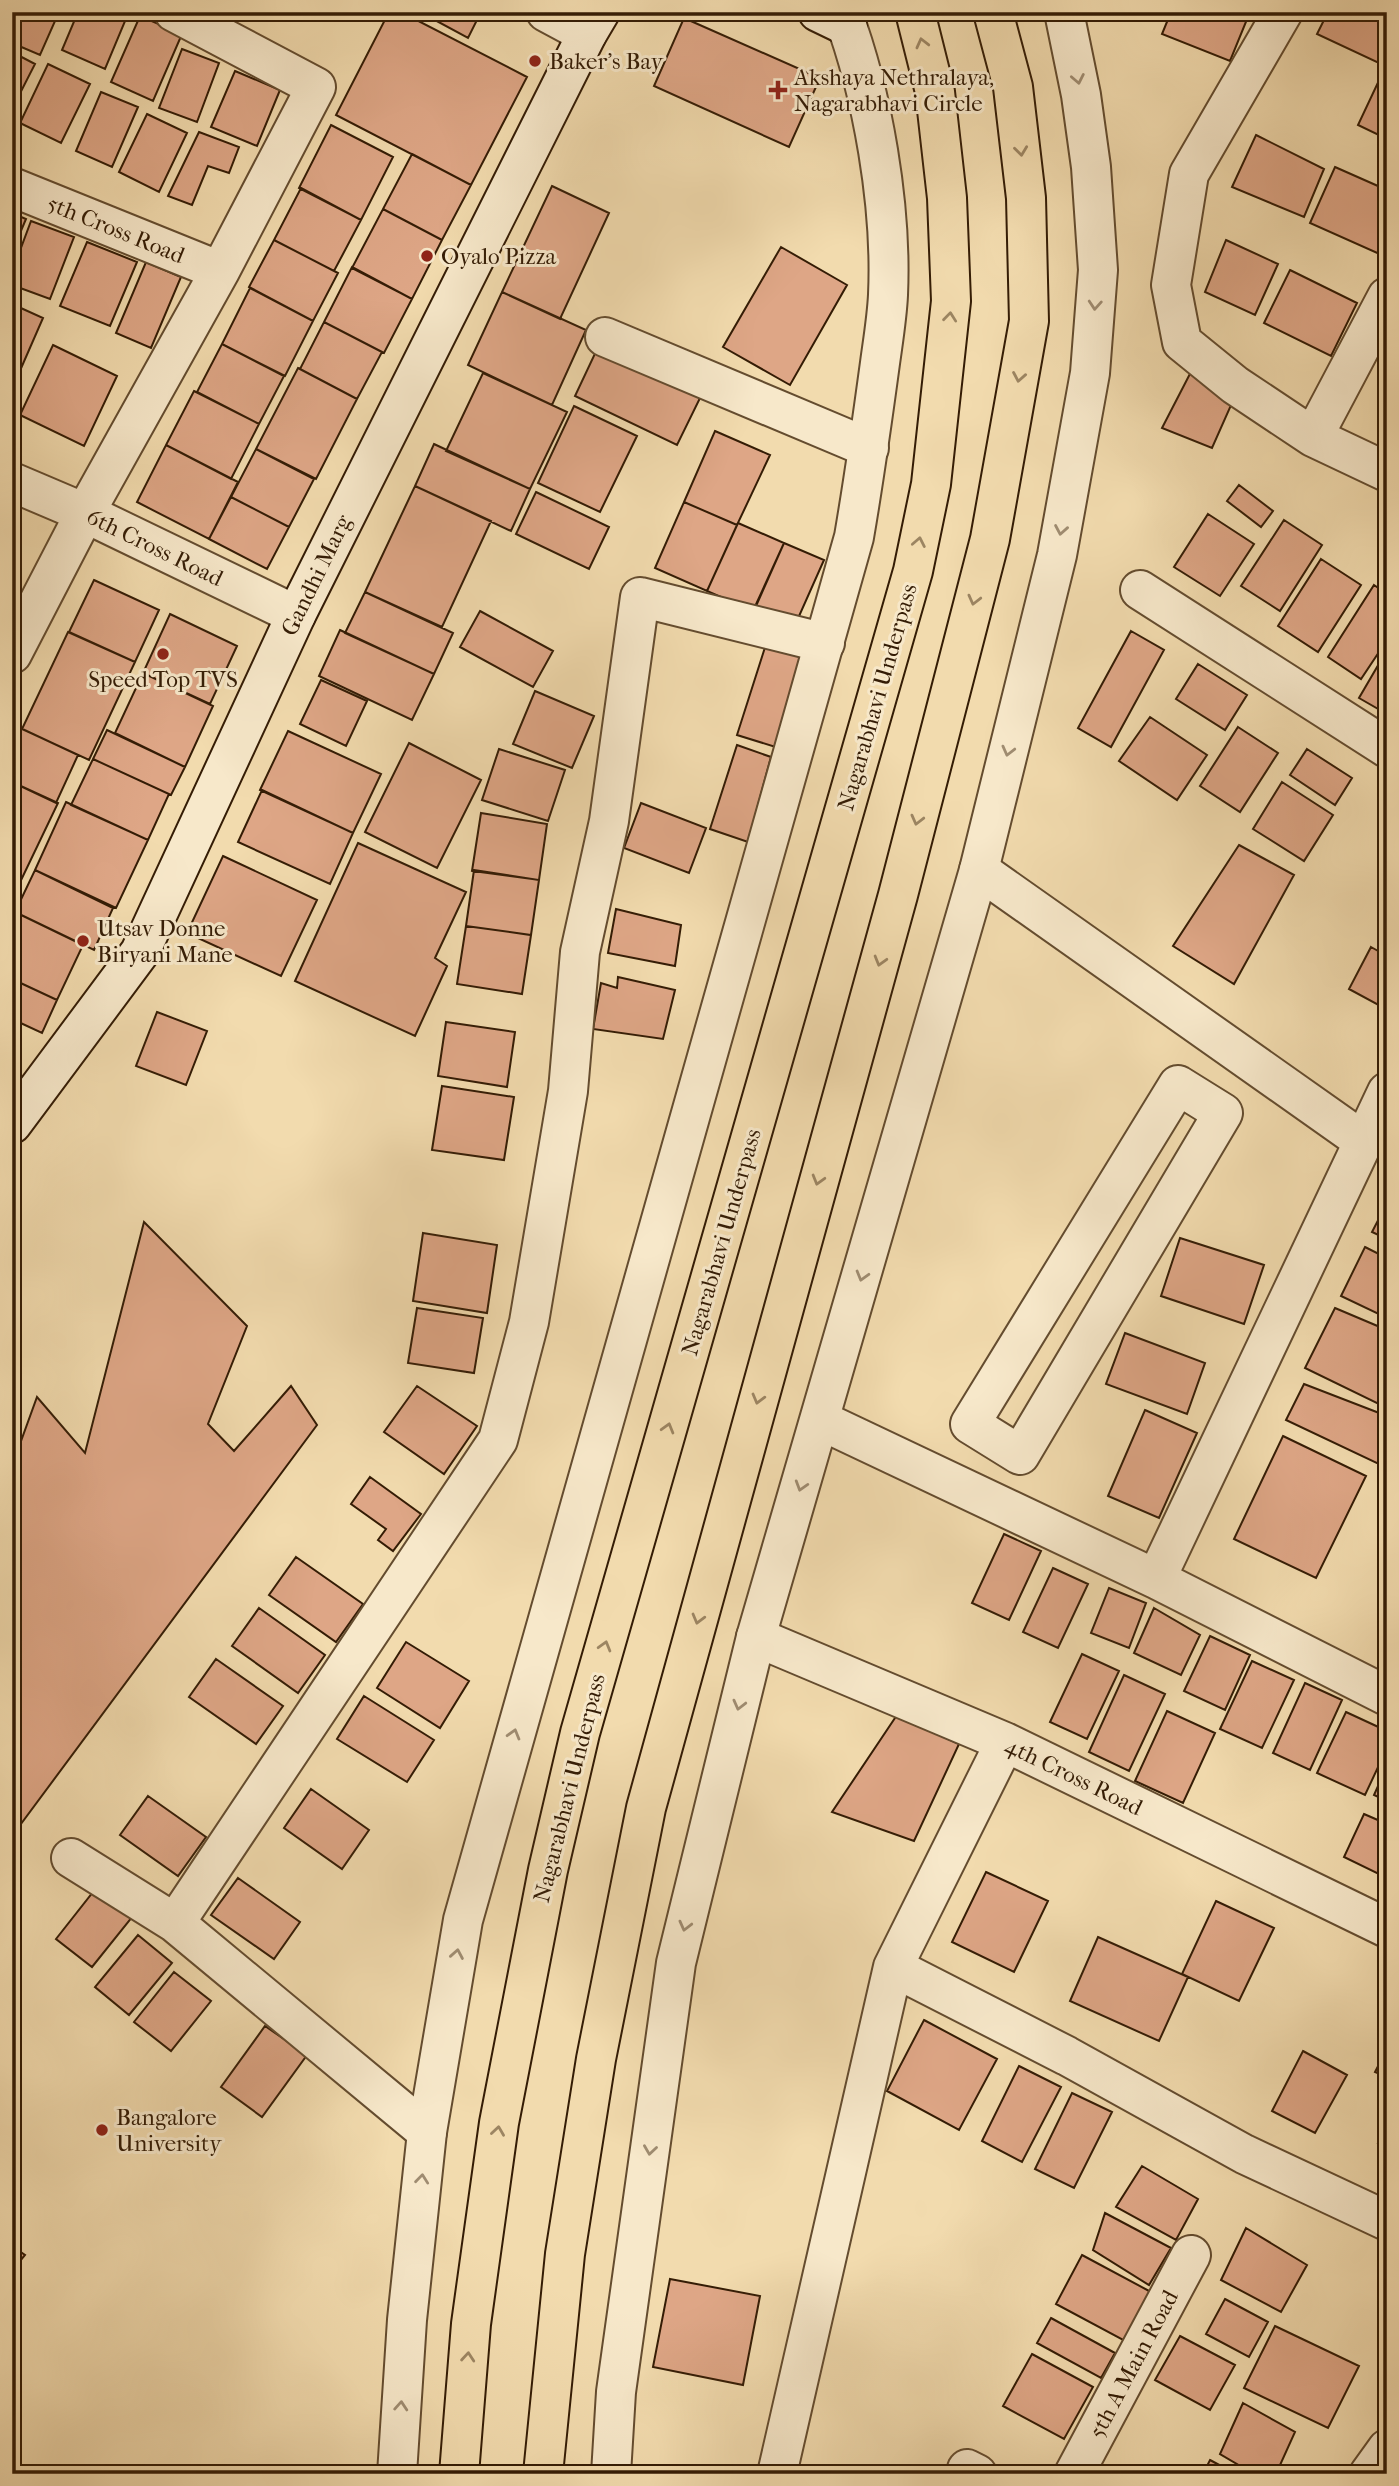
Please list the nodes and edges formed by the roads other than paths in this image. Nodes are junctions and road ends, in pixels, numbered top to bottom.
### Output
1 (174, 12) edge
2 (546, 12) edge
3 (915, 12) edge
4 (993, 12) edge
5 (1064, 12) edge
6 (1283, 12) edge
7 (836, 17) edge
8 (594, 23) edge
9 (12, 187) edge
10 (220, 271) junction
11 (1387, 297) edge
12 (605, 337) dead end
13 (1313, 437) junction
14 (869, 448) junction
15 (1387, 472) edge
16 (12, 482) edge
17 (85, 513) junction
18 (1140, 590) dead end
19 (296, 615) junction
20 (825, 643) junction
21 (12, 654) edge
22 (1387, 748) edge
23 (979, 870) junction
24 (1237, 1052) junction
25 (1387, 1092) edge
26 (1202, 1099) junction
27 (12, 1124) edge
28 (1363, 1141) junction
29 (820, 1420) junction
30 (1156, 1579) junction
31 (756, 1637) junction
32 (1387, 1696) edge
33 (1005, 1742) junction
34 (71, 1858) dead end
35 (175, 1923) junction
36 (1387, 1928) edge
37 (893, 1967) junction
38 (427, 2132) junction
39 (1387, 2221) edge
40 (1191, 2255) dead end
41 (1387, 2449) edge
42 (397, 2474) edge
43 (458, 2474) edge
44 (543, 2474) edge
45 (611, 2474) edge
46 (777, 2474) edge
47 (1074, 2474) edge
48 (1369, 2474) edge

1 - 10 street
2 - 8 street
43 -> 3 highway, Nagarabhavi Underpass
4 -> 44 highway
5 -> 23 street
6 - 13 street
7 - 14 street
8 - 19 street, Gandhi Marg
9 - 10 street, 5th Cross Road
10 - 17 street
11 - 13 street
12 - 14 street
13 - 15 street
14 - 20 street
16 - 17 street, 6th Cross Road
17 - 19 street, 6th Cross Road
17 - 21 street
18 - 22 street
19 - 27 street, Gandhi Marg
20 - 35 street
38 -> 20 street
23 - 24 street
23 -> 29 street
24 - 26 street
24 - 28 street
25 - 28 street
26 - 26 street
28 - 30 street
29 - 30 street
29 -> 31 street
30 - 32 street
31 - 33 street, 4th Cross Road
31 -> 45 street
33 - 36 street, 4th Cross Road
33 - 37 street
34 - 35 street
35 - 38 street
37 - 39 street
37 - 46 street
42 -> 38 street
40 - 47 street, 5th A Main Road
41 - 48 street

